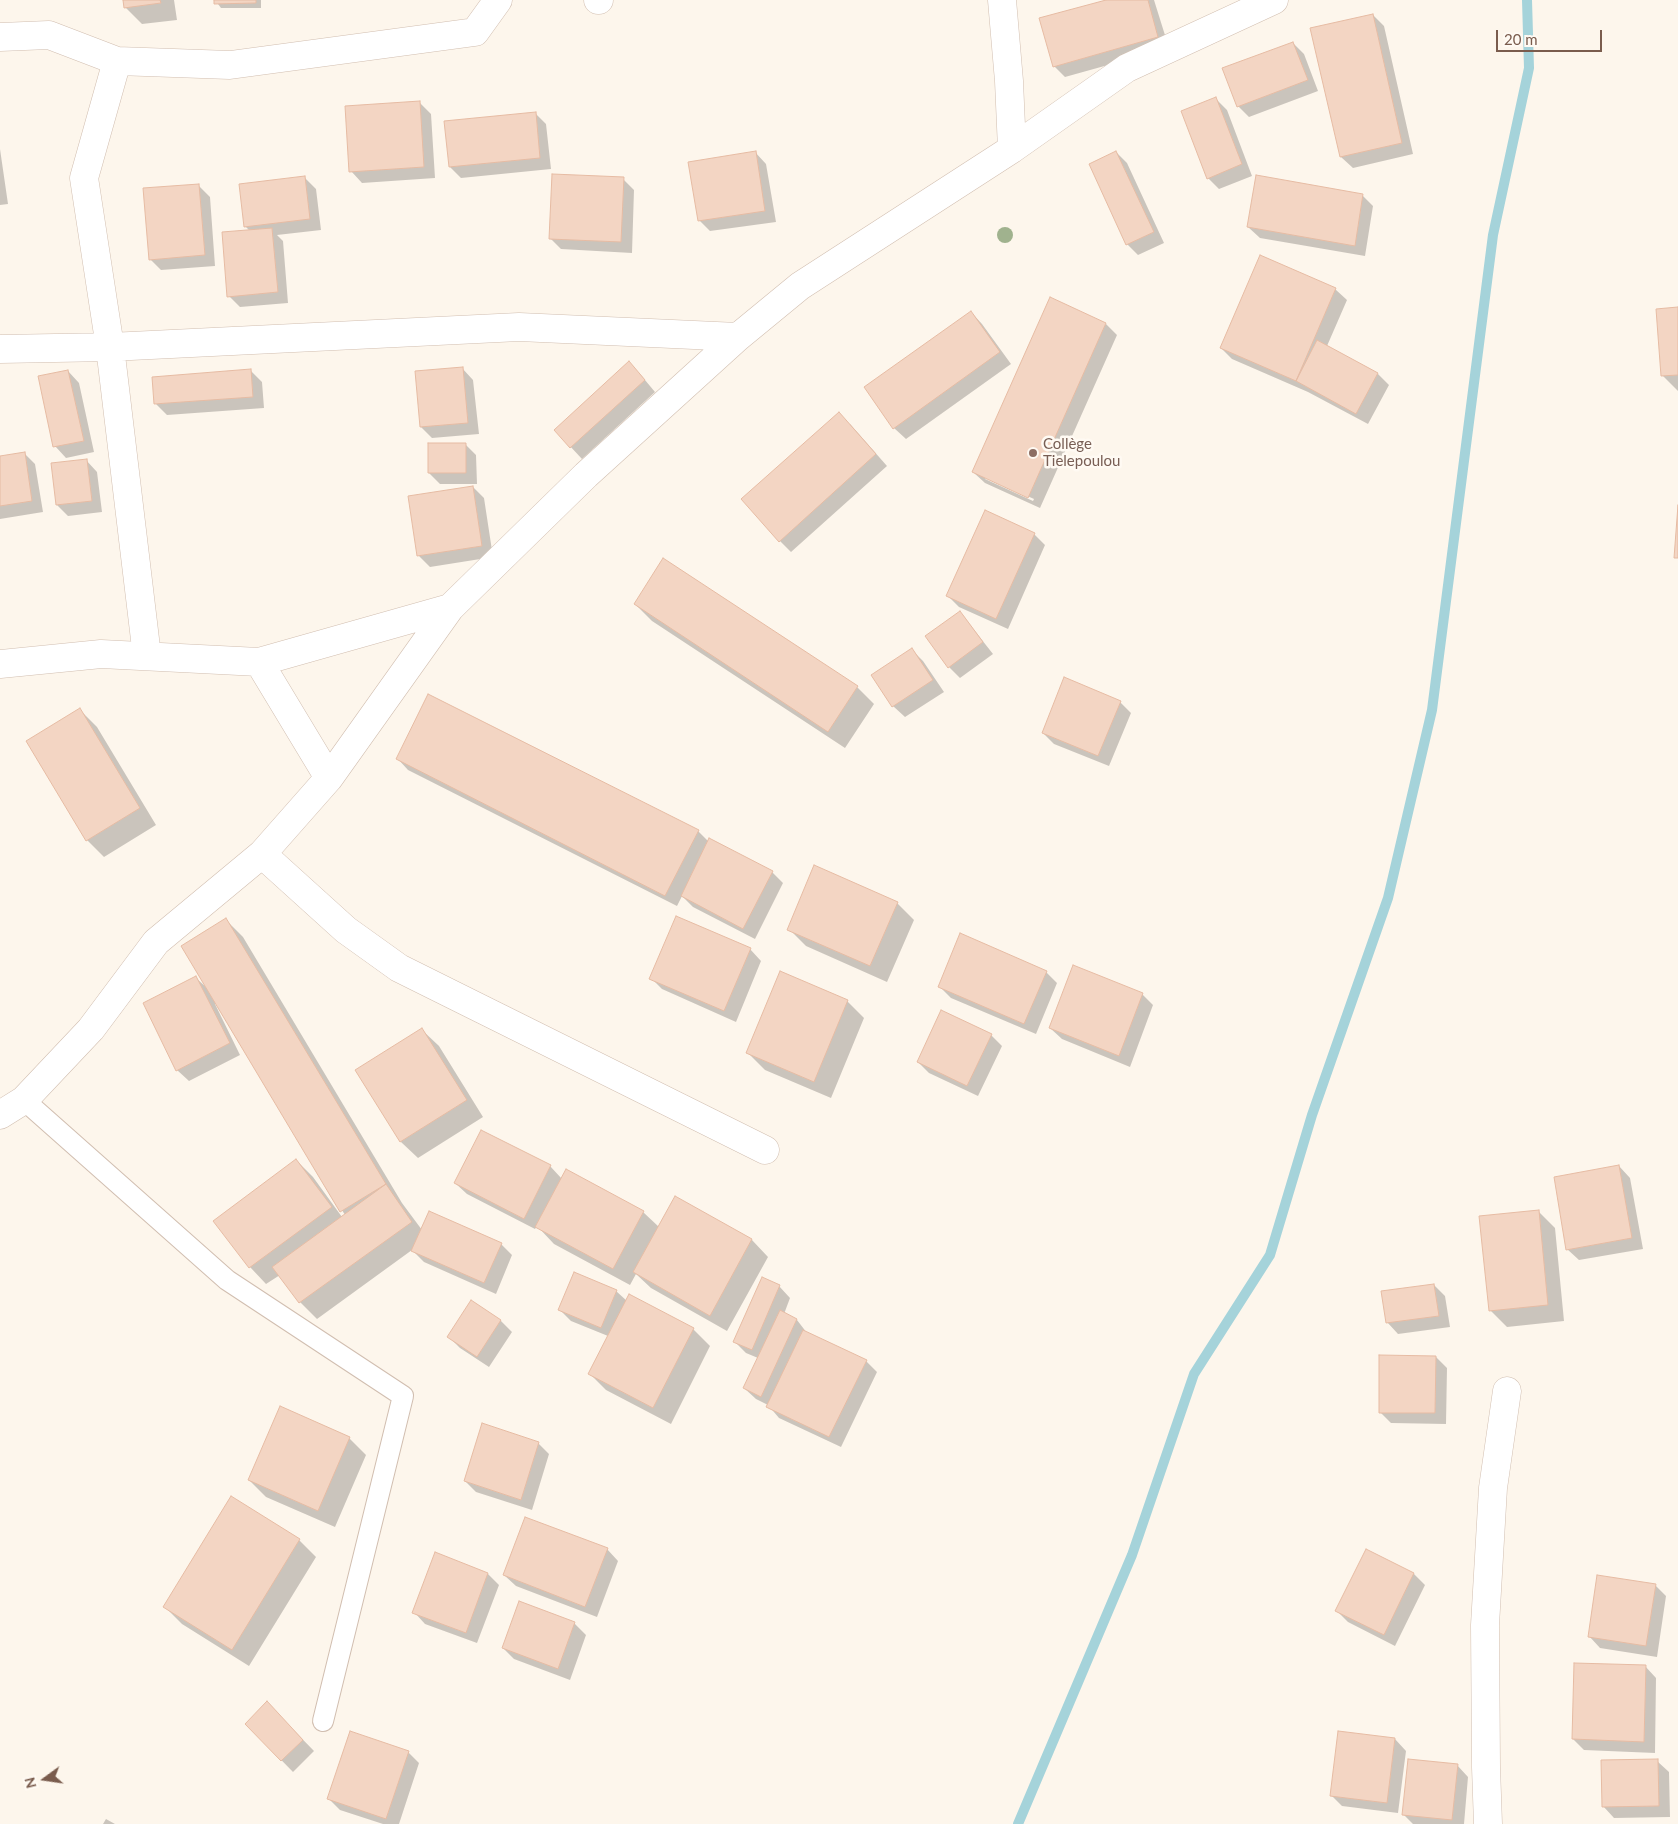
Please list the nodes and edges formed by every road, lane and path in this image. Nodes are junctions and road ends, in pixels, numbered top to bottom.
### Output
1 (498, 0) edge
2 (1002, 0) edge
3 (1274, 0) edge
4 (0, 36) edge
5 (118, 61) junction
6 (1012, 148) junction
7 (738, 337) junction
8 (110, 347) junction
9 (0, 349) edge
10 (450, 608) junction
11 (147, 656) junction
12 (259, 662) junction
13 (0, 664) edge
14 (329, 778) junction
15 (262, 854) junction
16 (24, 1100) junction
17 (0, 1115) edge
18 (765, 1150) dead end
19 (1507, 1391) dead end
20 (323, 1721) dead end
21 (1488, 1824) edge

1 - 5 street
2 - 6 street
3 - 6 street
4 - 5 street
5 - 8 street
6 - 7 street
7 - 8 street
7 - 10 street
8 - 9 street
8 - 11 street
10 - 12 street
10 - 14 street
11 - 12 street
11 - 13 street
12 - 14 street
14 - 15 street
15 - 16 street
15 - 18 street
16 - 17 street
16 - 20 lane
19 - 21 street

